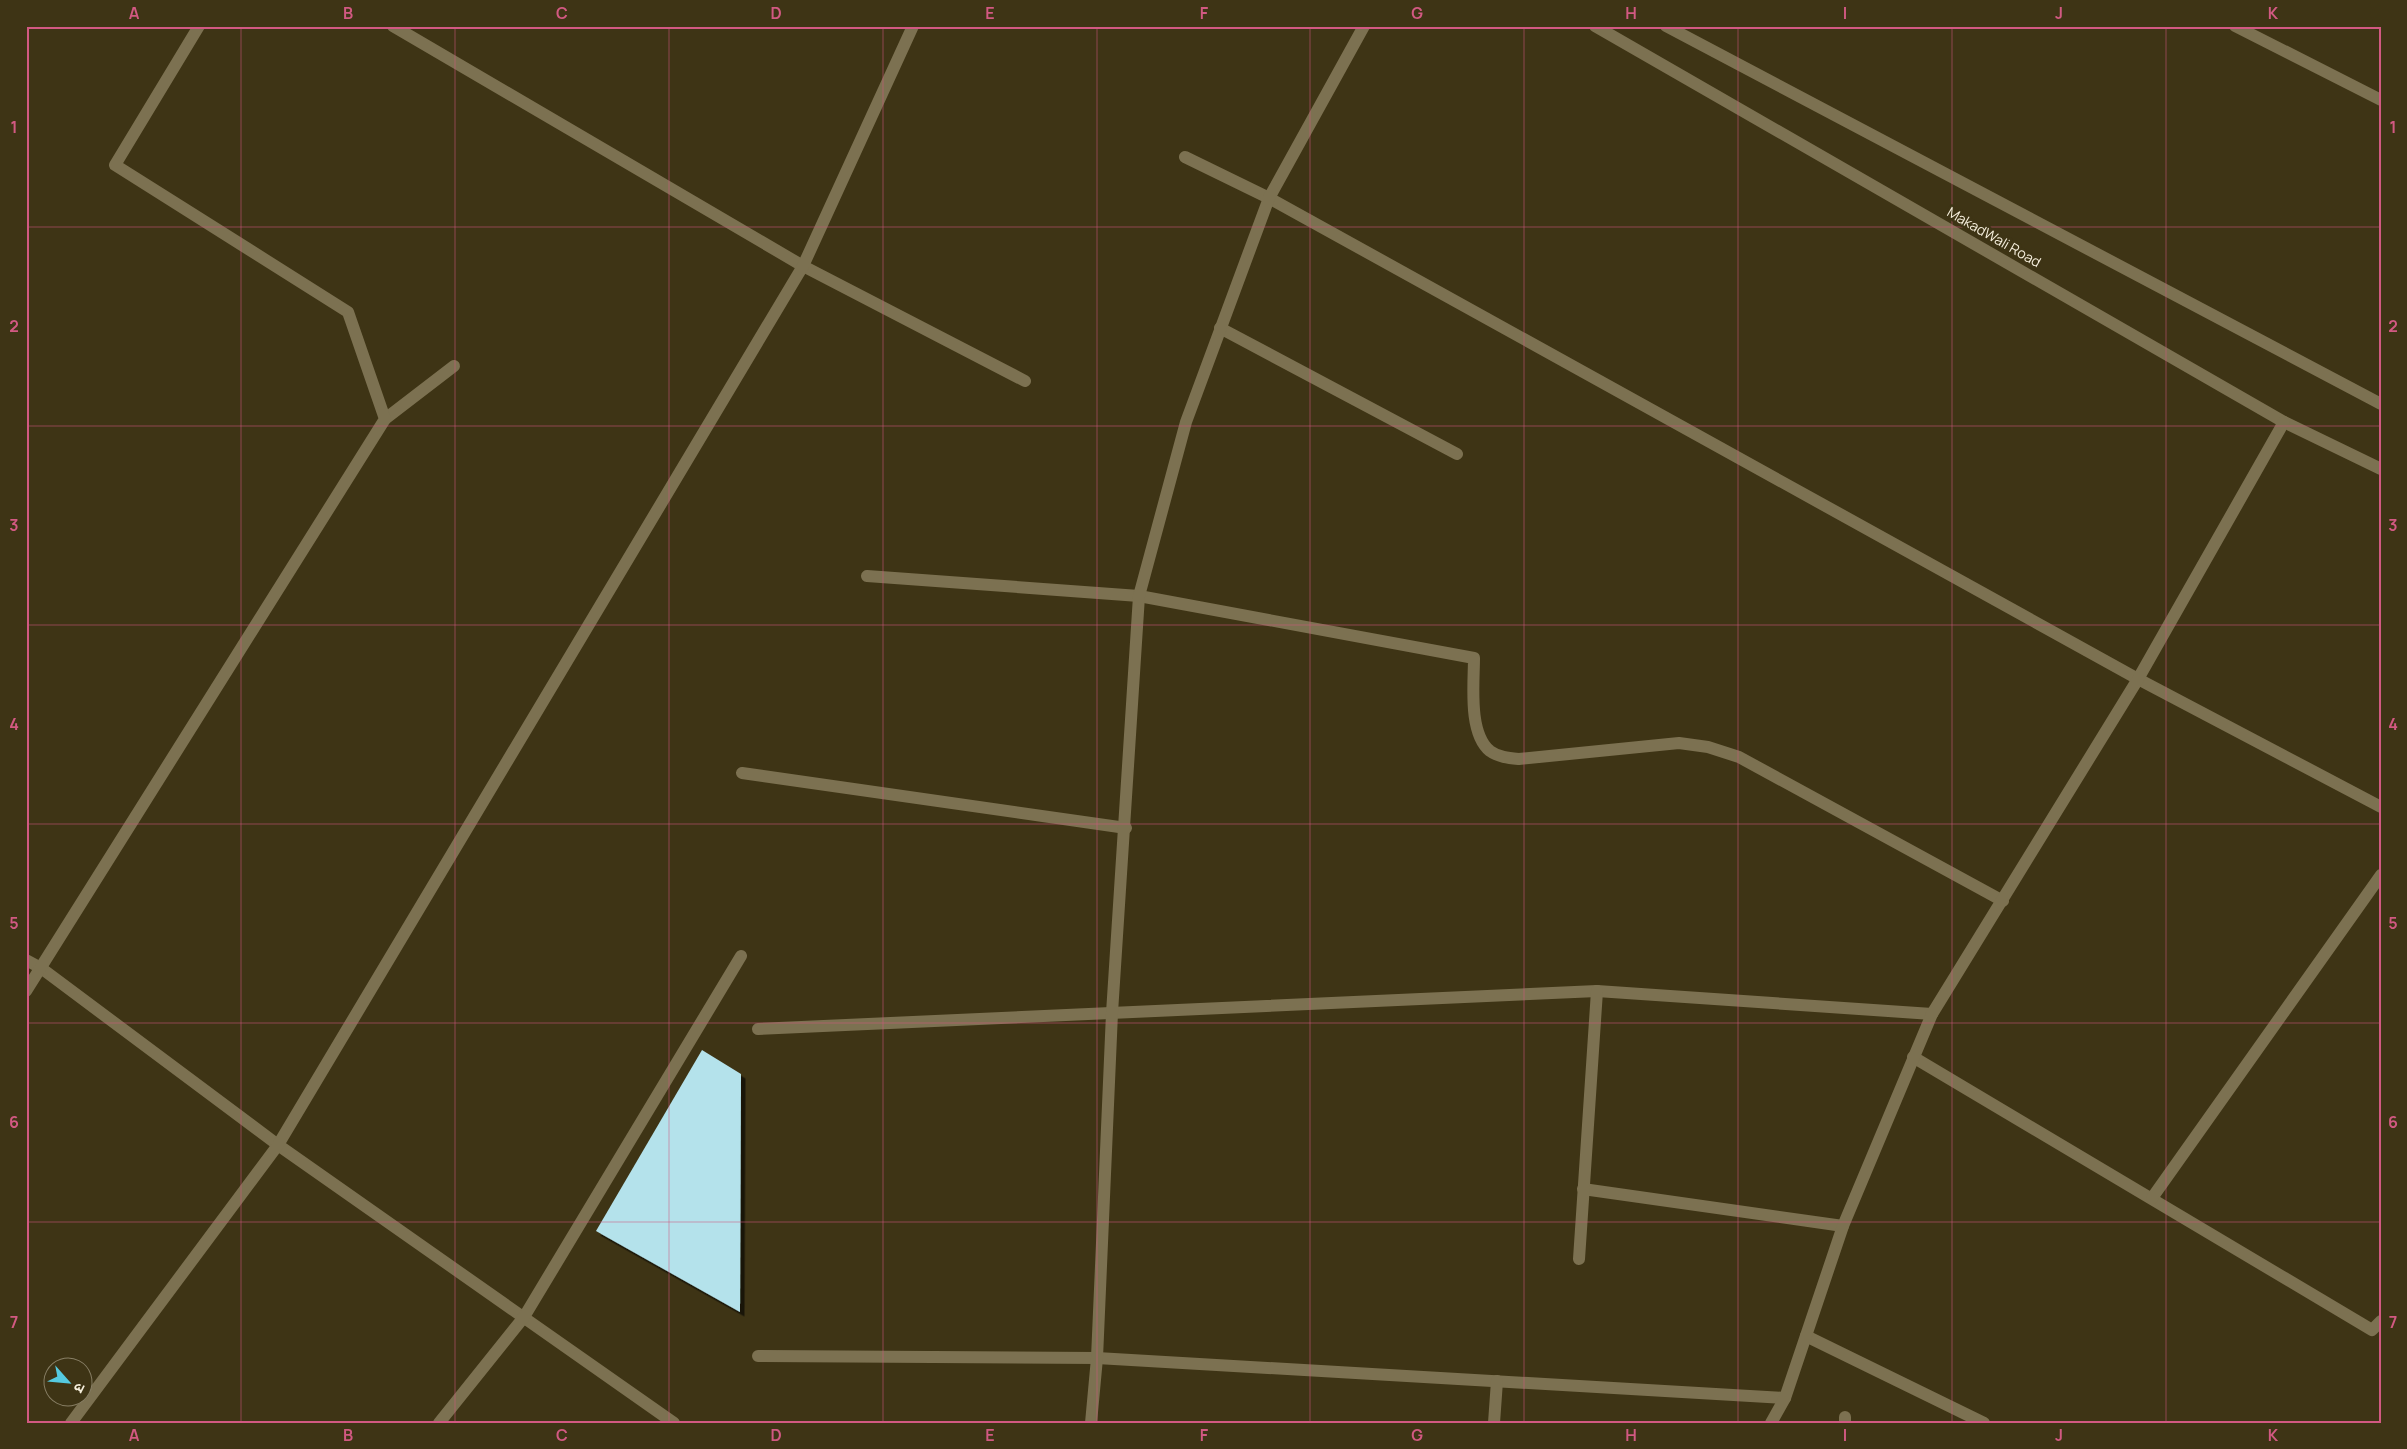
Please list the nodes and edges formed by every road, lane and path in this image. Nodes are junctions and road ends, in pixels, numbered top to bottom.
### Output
1 (198, 26) edge
2 (393, 26) edge
3 (913, 26) edge
4 (1364, 26) edge
5 (1595, 26) edge
6 (1666, 26) edge
7 (2235, 26) edge
8 (2381, 100) edge
9 (1185, 157) dead end
10 (1269, 198) junction
11 (803, 266) junction
12 (1220, 328) junction
13 (454, 366) dead end
14 (1026, 381) dead end
15 (2381, 404) edge
16 (385, 419) junction
17 (2284, 422) junction
18 (1458, 454) dead end
19 (2381, 469) edge
20 (867, 576) dead end
21 (1139, 596) junction
22 (2138, 679) junction
23 (742, 773) dead end
24 (2381, 807) edge
25 (1126, 828) junction
26 (2381, 875) edge
27 (2003, 901) junction
28 (740, 956) dead end
29 (26, 960) edge
30 (41, 968) junction
31 (26, 991) edge
32 (1597, 991) junction
33 (1112, 1014) junction
34 (1932, 1014) junction
35 (758, 1029) dead end
36 (1913, 1057) junction
37 (278, 1145) junction
38 (1584, 1188) junction
39 (2152, 1198) junction
40 (1843, 1226) junction
41 (1579, 1259) dead end
42 (524, 1317) junction
43 (2381, 1321) edge
44 (1806, 1336) junction
45 (758, 1356) dead end
46 (1097, 1358) junction
47 (1497, 1381) junction
48 (1785, 1398) junction
49 (71, 1423) edge
50 (439, 1423) edge
51 (674, 1423) edge
52 (1091, 1423) edge
53 (1494, 1423) edge
54 (1771, 1423) edge
55 (1984, 1423) edge

1 - 16 street
2 - 11 street
3 - 11 street
4 - 10 street
5 - 17 street, MakadWali Road
6 - 15 street
7 - 8 street
9 - 10 street
10 - 12 street
10 - 22 street
11 - 14 street
11 - 37 street
12 - 18 street
12 - 21 street
13 - 16 street
16 - 30 street
17 - 19 street, MakadWali Road
17 - 22 street
20 - 21 street
21 - 25 street
21 - 27 street
22 - 24 street
22 - 27 street
23 - 25 street
25 - 33 street
26 - 39 street
27 - 34 street
28 - 42 street
29 - 30 street
30 - 31 street
30 - 37 street
32 - 33 street
32 - 34 street
32 - 38 street
33 - 35 street
33 - 46 street
34 - 36 street
36 - 39 street
36 - 40 street
37 - 42 street
37 - 49 street
38 - 40 street
38 - 41 street
39 - 43 street
40 - 44 street
42 - 50 street
42 - 51 street
44 - 48 street
44 - 55 street
45 - 46 street
46 - 47 street
46 - 52 street
47 - 48 street
47 - 53 street
48 - 54 street

